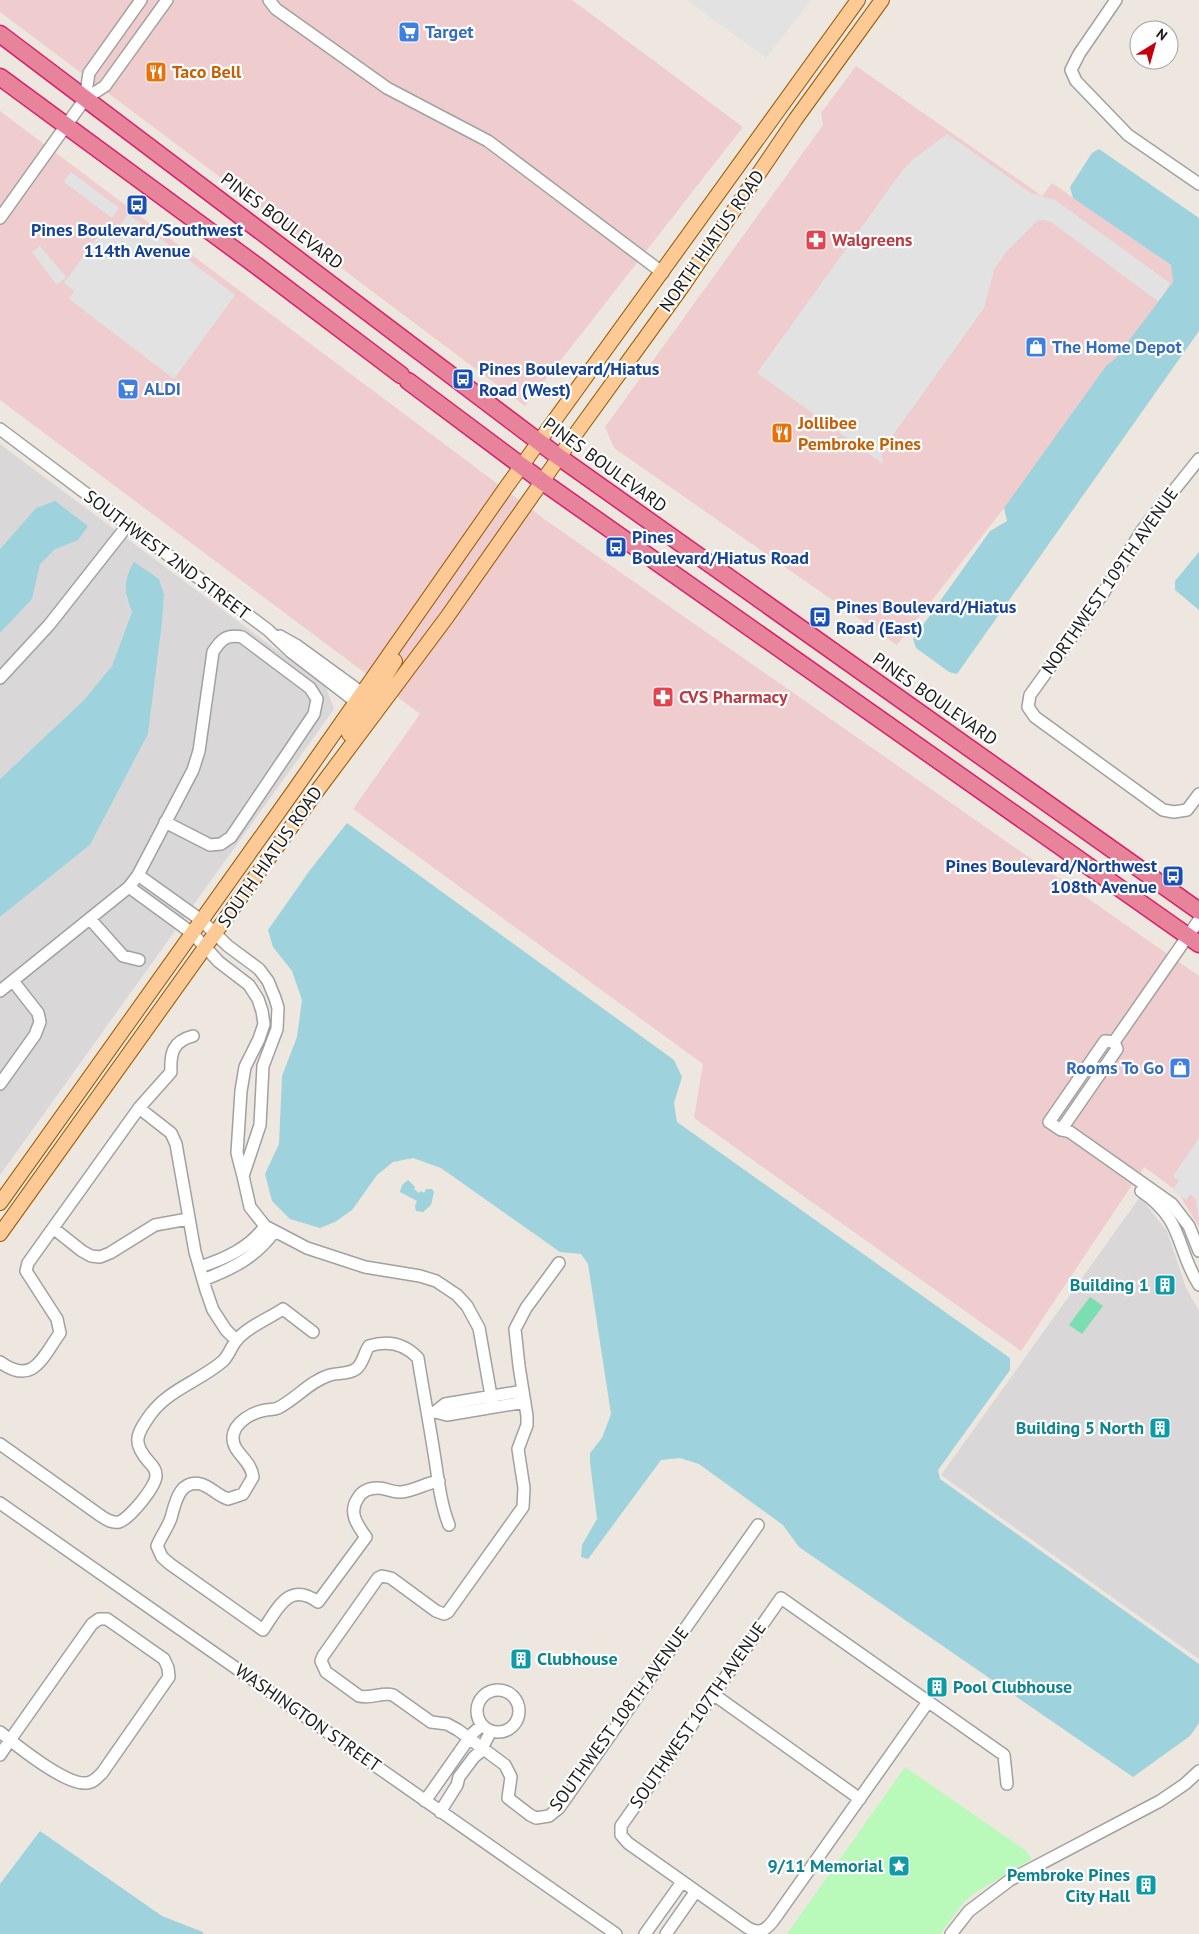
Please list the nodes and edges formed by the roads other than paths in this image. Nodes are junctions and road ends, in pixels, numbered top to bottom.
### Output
1 (141, 0) edge
2 (167, 0) edge
3 (269, 0) edge
4 (858, 0) edge
5 (882, 0) edge
6 (1116, 0) edge
7 (0, 34) edge
8 (0, 77) edge
9 (85, 99) junction
10 (65, 126) junction
11 (1199, 184) edge
12 (0, 218) edge
13 (662, 273) junction
14 (0, 429) edge
15 (539, 442) junction
16 (559, 457) junction
17 (1199, 459) edge
18 (521, 466) junction
19 (543, 482) junction
20 (128, 526) junction
21 (409, 624) junction
22 (0, 678) edge
23 (359, 697) junction
24 (374, 715) junction
25 (314, 794) junction
26 (1199, 794) edge
27 (166, 822) junction
28 (138, 875) junction
29 (129, 887) junction
30 (1199, 911) edge
31 (90, 919) junction
32 (201, 920) junction
33 (1199, 920) edge
34 (192, 933) junction
35 (216, 933) junction
36 (1193, 940) edge
37 (205, 947) junction
38 (139, 960) dead end
39 (13, 981) junction
40 (0, 991) edge
41 (193, 1036) dead end
42 (1114, 1042) junction
43 (0, 1084) edge
44 (139, 1108) junction
45 (1061, 1130) junction
46 (243, 1176) junction
47 (0, 1202) edge
48 (188, 1219) junction
49 (53, 1228) junction
50 (270, 1229) junction
51 (0, 1234) edge
52 (1199, 1251) edge
53 (559, 1263) dead end
54 (200, 1267) junction
55 (203, 1280) junction
56 (1199, 1284) edge
57 (313, 1332) dead end
58 (236, 1340) junction
59 (0, 1362) edge
60 (524, 1396) junction
61 (492, 1402) junction
62 (431, 1412) junction
63 (0, 1444) edge
64 (439, 1481) junction
65 (0, 1503) edge
66 (449, 1525) dead end
67 (758, 1525) dead end
68 (713, 1694) junction
69 (928, 1702) junction
70 (0, 1732) edge
71 (10, 1740) junction
72 (476, 1746) junction
73 (0, 1754) edge
74 (448, 1768) junction
75 (1199, 1771) edge
76 (458, 1781) junction
77 (1007, 1784) dead end
78 (860, 1799) junction
79 (426, 1802) junction
80 (440, 1812) junction
81 (682, 1882) junction
82 (696, 1891) junction
83 (664, 1907) junction
84 (678, 1917) junction
85 (616, 1934) edge
86 (645, 1934) edge
87 (666, 1934) edge
88 (951, 1934) edge

1 - 9 street
2 - 9 street
3 - 13 street
4 - 13 main road, NORTH HIATUS ROAD
5 - 16 main road, NORTH HIATUS ROAD
6 - 11 street
7 - 9 highway, PINES BOULEVARD
8 - 10 highway
9 - 10 street
9 - 15 highway, PINES BOULEVARD
10 - 12 street
10 - 18 highway
13 - 15 main road, NORTH HIATUS ROAD
14 - 20 street, SOUTHWEST 2ND STREET
15 - 16 highway, PINES BOULEVARD
15 - 18 main road, NORTH HIATUS ROAD
16 - 19 main road, NORTH HIATUS ROAD
16 - 30 highway, PINES BOULEVARD
17 - 26 street, NORTHWEST 109TH AVENUE
18 - 19 highway
18 - 21 main road, SOUTH HIATUS ROAD
19 - 24 main road, SOUTH HIATUS ROAD
19 - 36 highway
20 - 22 street
20 - 23 street, SOUTHWEST 2ND STREET
21 - 23 main road, SOUTH HIATUS ROAD
21 - 24 main road
23 - 25 main road
23 - 32 main road, SOUTH HIATUS ROAD
24 - 25 main road, SOUTH HIATUS ROAD
25 - 35 main road, SOUTH HIATUS ROAD
27 - 27 street
27 - 28 street
28 - 29 street
28 - 32 street
29 - 31 street
29 - 34 street
31 - 38 street
31 - 39 street
32 - 34 main road, SOUTH HIATUS ROAD
32 - 35 street
33 - 36 street
34 - 37 street
34 - 47 main road, SOUTH HIATUS ROAD
35 - 37 main road, SOUTH HIATUS ROAD
35 - 46 street
36 - 42 street
37 - 46 street
37 - 51 main road, SOUTH HIATUS ROAD
39 - 40 street
39 - 43 street
41 - 44 street
42 - 45 street
42 - 45 street
44 - 48 street
44 - 49 street
45 - 52 street
45 - 56 street
46 - 50 street
48 - 49 street
48 - 54 street
49 - 59 street
50 - 54 street
50 - 55 street
50 - 61 street
53 - 60 street
54 - 55 street
55 - 58 street
57 - 58 street
58 - 63 street
60 - 61 street
60 - 72 street
61 - 62 street
62 - 64 street
62 - 64 street
64 - 66 street
65 - 79 street, WASHINGTON STREET
67 - 72 street, SOUTHWEST 108TH AVENUE
68 - 69 street, SOUTHWEST 107TH AVENUE
68 - 78 street
68 - 81 street, SOUTHWEST 107TH AVENUE
69 - 77 street
69 - 78 street
70 - 71 street
71 - 71 street
71 - 73 street
72 - 72 street
72 - 74 street
72 - 76 street
74 - 76 street
74 - 79 street
75 - 88 street
76 - 80 street
78 - 82 street
79 - 80 street, WASHINGTON STREET
80 - 85 street, WASHINGTON STREET
81 - 82 street
81 - 83 street
82 - 84 street
83 - 84 street
83 - 86 street
84 - 87 street

